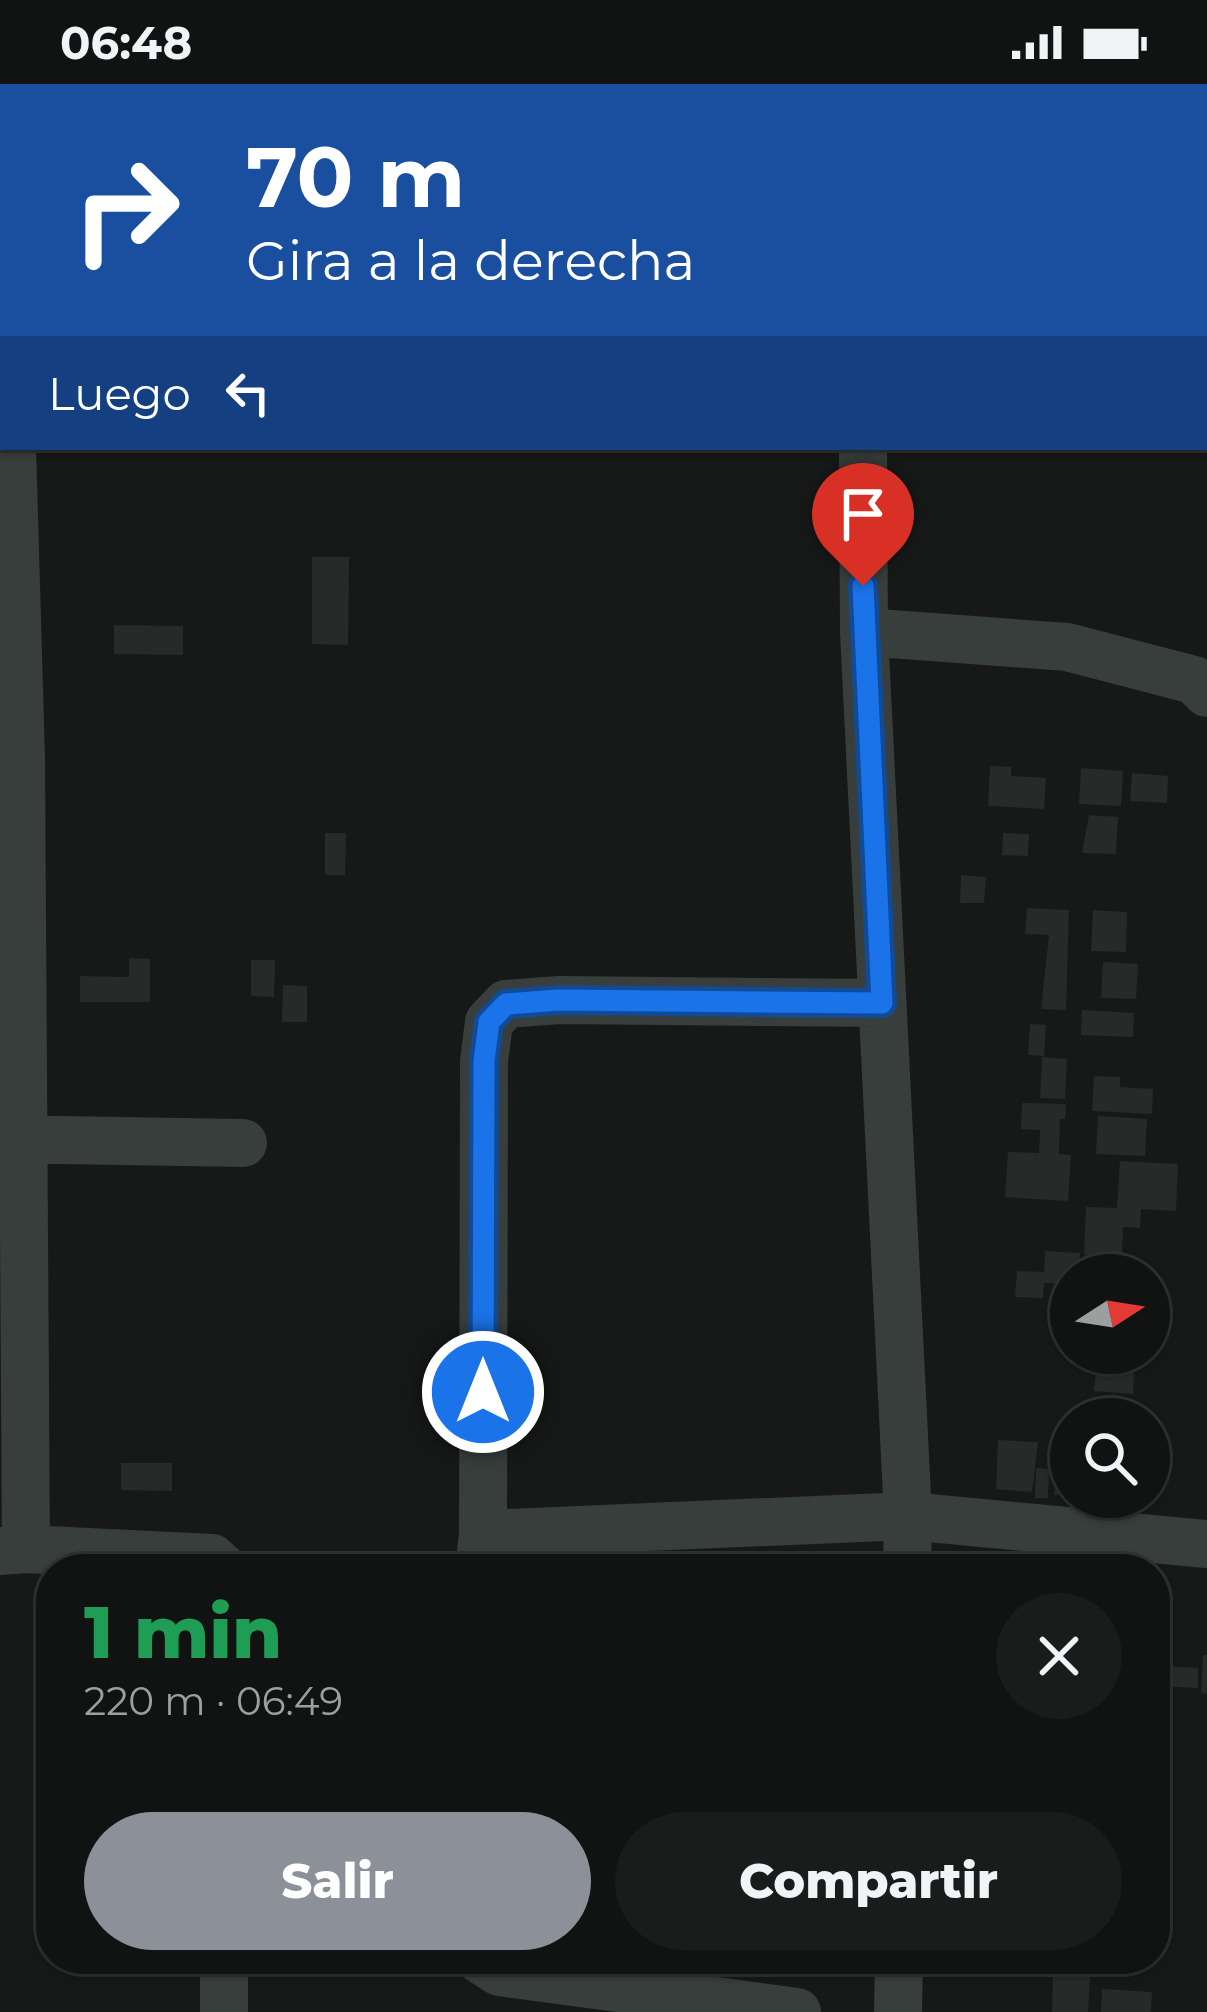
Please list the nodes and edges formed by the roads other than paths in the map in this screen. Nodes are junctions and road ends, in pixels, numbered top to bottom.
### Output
1 (12, 450) edge
2 (863, 450) edge
3 (863, 632) junction
4 (1207, 693) edge
5 (882, 1003) junction
6 (11, 1140) edge
7 (243, 1143) dead end
8 (908, 1516) junction
9 (1207, 1544) edge
10 (13, 1550) edge
11 (481, 1552) edge
12 (112, 1554) edge
13 (907, 1554) edge
14 (224, 1974) edge
15 (514, 1974) edge
16 (899, 1974) edge
17 (224, 2012) edge
18 (797, 2012) edge
19 (898, 2012) edge

1 - 6 street
2 - 3 street
3 - 4 street
3 - 5 street
5 - 8 street
5 - 11 street
6 - 7 street
6 - 10 street
8 - 9 street
8 - 11 street
8 - 13 street
10 - 12 street
14 - 17 street
15 - 18 street
16 - 19 street

